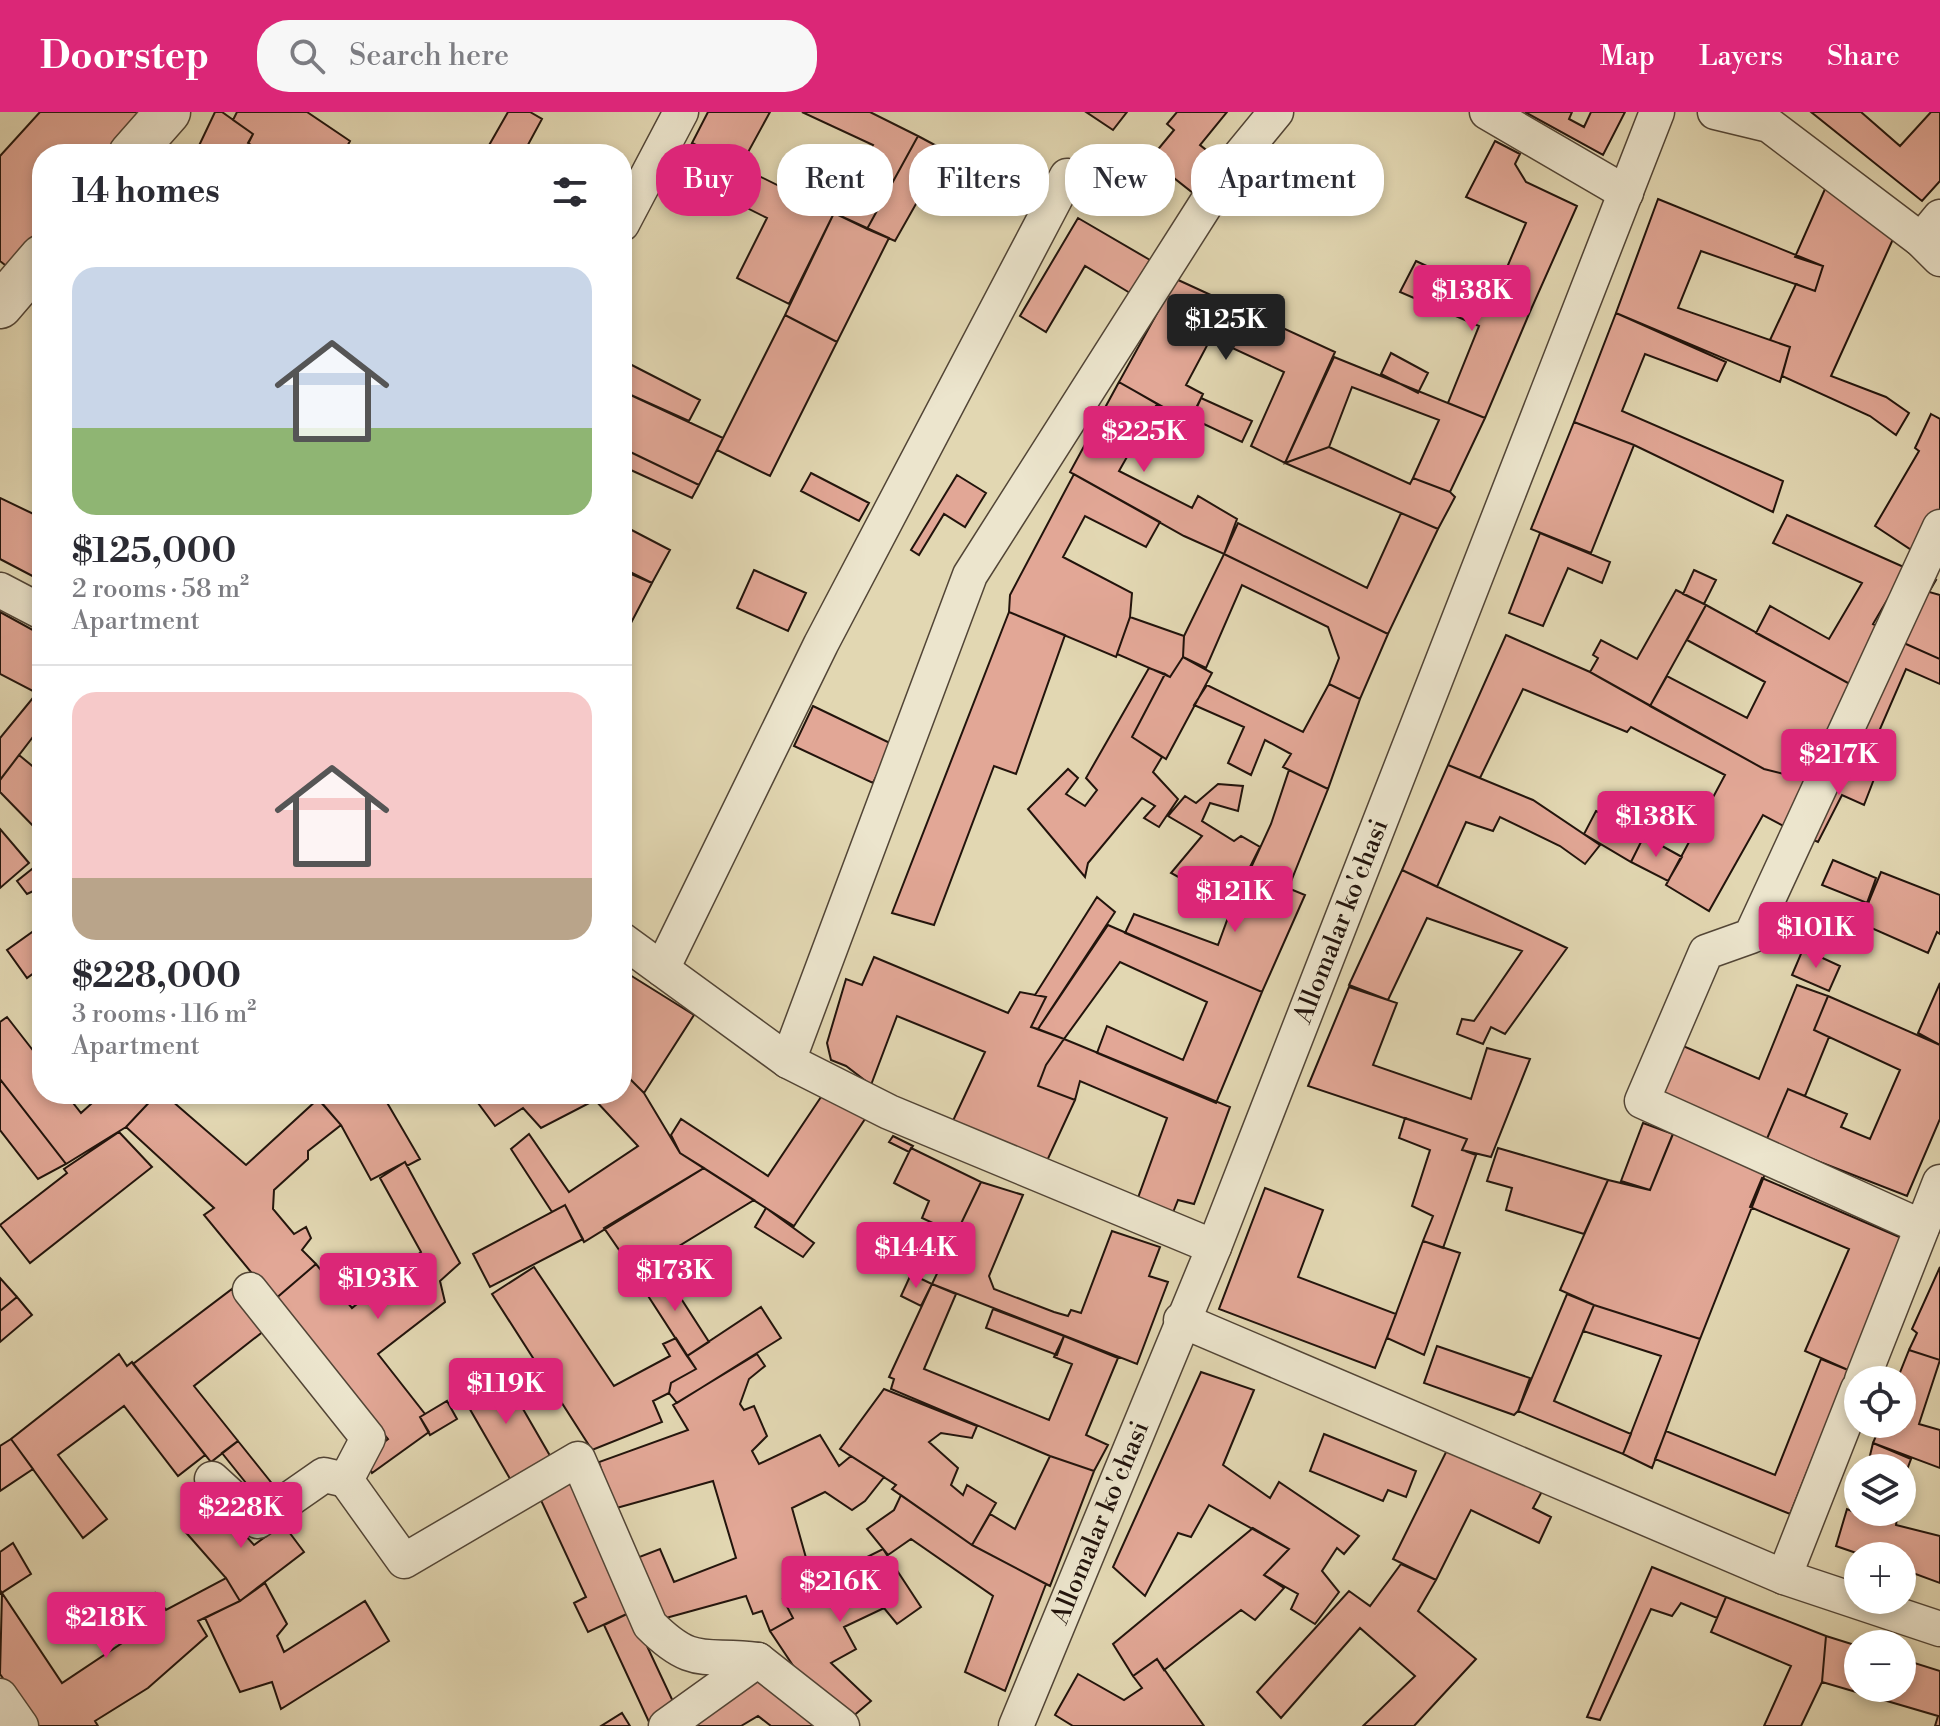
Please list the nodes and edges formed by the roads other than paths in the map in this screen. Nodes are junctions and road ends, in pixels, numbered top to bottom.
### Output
1 (168, 112) edge
2 (681, 112) edge
3 (1276, 112) edge
4 (1487, 112) edge
5 (1657, 112) edge
6 (1715, 112) edge
7 (140, 144) edge
8 (1065, 180) edge
9 (1626, 193) junction
10 (632, 205) edge
11 (1934, 239) edge
12 (32, 269) edge
13 (0, 306) edge
14 (1940, 527) edge
15 (0, 590) edge
16 (32, 607) edge
17 (632, 947) edge
18 (662, 969) junction
19 (788, 1061) junction
20 (1940, 1182) edge
21 (1922, 1227) junction
22 (1214, 1247) junction
23 (250, 1290) dead end
24 (1181, 1320) junction
25 (1867, 1366) edge
26 (1844, 1425) edge
27 (212, 1479) dead end
28 (346, 1480) junction
29 (1784, 1577) junction
30 (1940, 1629) edge
31 (758, 1660) junction
32 (0, 1696) edge
33 (21, 1726) edge
34 (666, 1726) edge
35 (842, 1726) edge
36 (1016, 1726) edge

1 - 7 street
2 - 10 street
3 - 19 street
4 - 9 street
5 - 9 street, Allomalar ko'chasi
6 - 11 street
8 - 18 street
9 - 22 street, Allomalar ko'chasi
12 - 13 street
14 - 21 street
15 - 16 street
17 - 18 street
18 - 19 street
19 - 22 street
20 - 21 street
21 - 25 street
22 - 24 street, Allomalar ko'chasi
23 - 28 street
24 - 29 street
24 - 36 street, Allomalar ko'chasi
26 - 29 street
27 - 28 street
28 - 31 street
29 - 30 street
31 - 34 street
31 - 35 street
32 - 33 street

